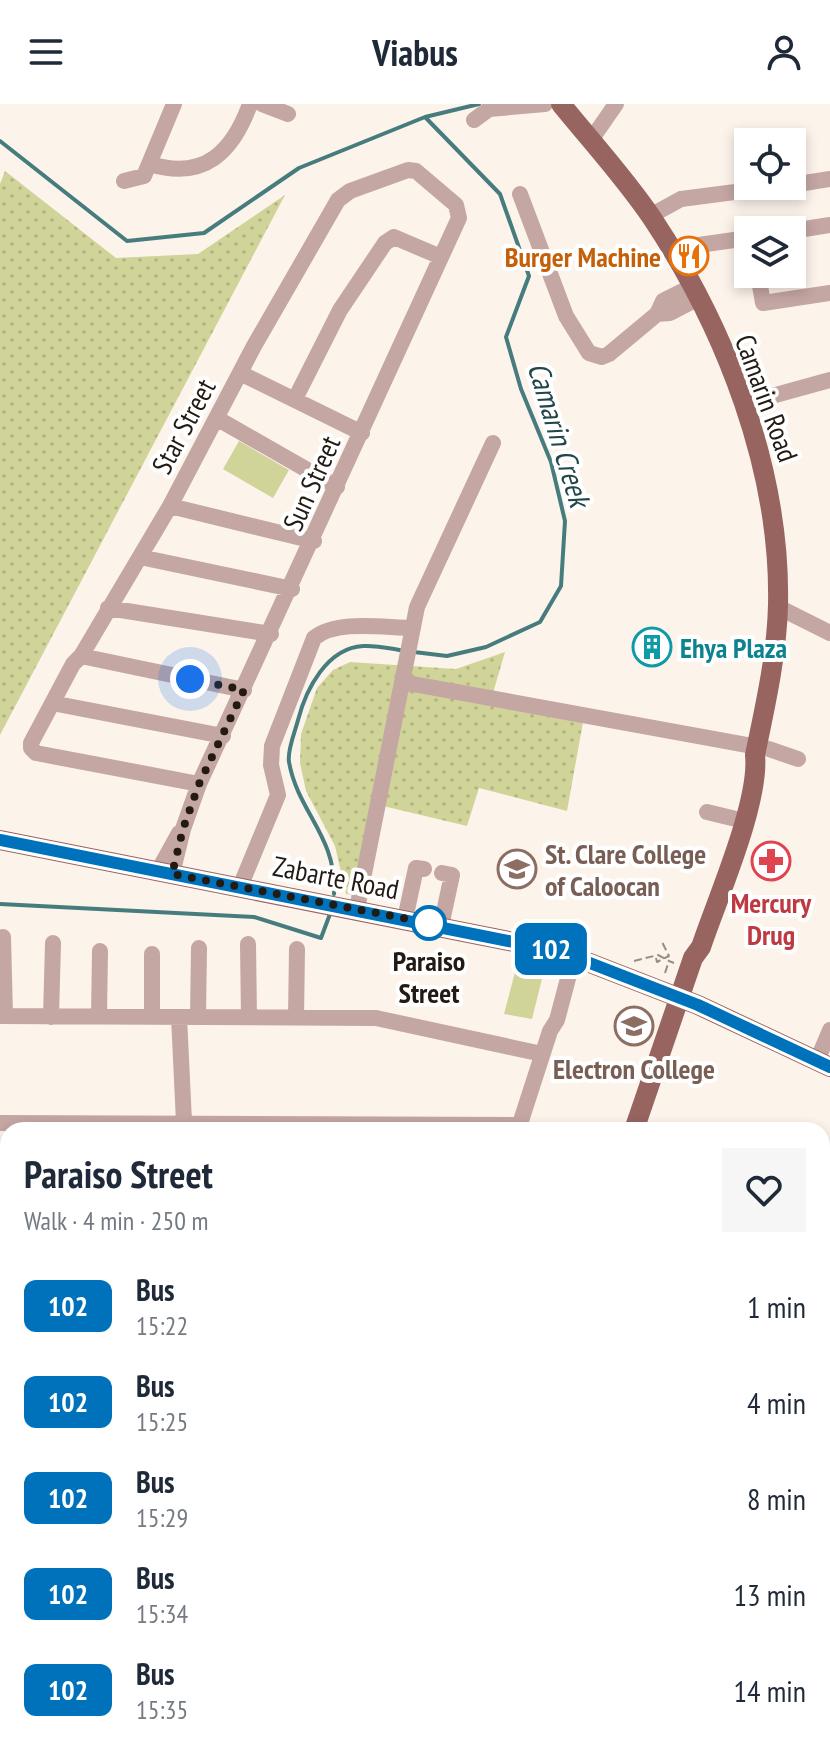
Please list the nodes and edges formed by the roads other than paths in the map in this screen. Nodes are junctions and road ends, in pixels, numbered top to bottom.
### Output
1 (174, 104) edge
2 (250, 104) edge
3 (262, 104) edge
4 (545, 104) edge
5 (561, 104) edge
6 (616, 104) edge
7 (288, 114) dead end
8 (474, 120) dead end
9 (591, 140) junction
10 (150, 164) junction
11 (416, 171) joint
12 (830, 179) edge
13 (124, 181) dead end
14 (806, 183) edge
15 (734, 192) edge
16 (520, 194) dead end
17 (650, 216) junction
18 (830, 225) edge
19 (806, 229) edge
20 (734, 240) edge
21 (671, 249) junction
22 (441, 257) junction
23 (760, 288) edge
24 (694, 293) junction
25 (830, 293) edge
26 (240, 373) junction
27 (830, 380) edge
28 (295, 399) junction
29 (743, 404) junction
30 (218, 419) junction
31 (362, 433) junction
32 (493, 443) dead end
33 (337, 487) junction
34 (170, 506) junction
35 (314, 541) junction
36 (140, 557) junction
37 (292, 589) junction
38 (778, 607) junction
39 (108, 608) junction
40 (830, 633) edge
41 (271, 634) junction
42 (412, 634) junction
43 (81, 656) junction
44 (404, 675) junction
45 (244, 690) junction
46 (52, 703) junction
47 (223, 736) junction
48 (756, 751) junction
49 (798, 759) dead end
50 (199, 784) junction
51 (707, 812) dead end
52 (736, 819) junction
53 (0, 840) edge
54 (424, 869) dead end
55 (165, 872) junction
56 (442, 873) dead end
57 (240, 887) junction
58 (357, 909) junction
59 (405, 919) junction
60 (441, 926) junction
61 (3, 937) dead end
62 (53, 943) dead end
63 (248, 944) dead end
64 (199, 948) dead end
65 (297, 949) dead end
66 (100, 951) dead end
67 (152, 954) dead end
68 (694, 954) junction
69 (574, 956) junction
70 (679, 997) junction
71 (2, 1016) edge
72 (99, 1016) junction
73 (51, 1017) junction
74 (152, 1017) junction
75 (179, 1017) junction
76 (198, 1017) junction
77 (249, 1017) junction
78 (296, 1017) junction
79 (830, 1030) edge
80 (542, 1054) junction
81 (824, 1064) edge
82 (184, 1122) edge
83 (520, 1122) edge
84 (637, 1122) edge

1 - 10 street
2 - 10 street
3 - 7 street
4 - 8 street
5 - 9 main road, Camarin Road
6 - 9 street
9 - 17 main road, Camarin Road
10 - 13 street
11 - 22 street, Sun Street
11 - 26 street, Star Street
12 - 14 street
15 - 17 street
16 - 24 street
17 - 21 main road, Camarin Road
18 - 19 street
20 - 21 street
21 - 24 main road, Camarin Road
22 - 28 street
22 - 31 street, Sun Street
23 - 25 street
24 - 29 main road, Camarin Road
26 - 28 street
26 - 30 street, Star Street
27 - 29 street
28 - 31 street
29 - 38 main road, Camarin Road
30 - 33 street
30 - 34 street, Star Street
31 - 33 street, Sun Street
32 - 42 street
33 - 35 street, Sun Street
34 - 35 street
34 - 36 street, Star Street
35 - 37 street, Sun Street
36 - 37 street
36 - 39 street, Star Street
37 - 41 street, Sun Street
38 - 40 street
38 - 48 main road, Camarin Road
39 - 41 street
39 - 43 street, Star Street
41 - 45 street, Sun Street
42 - 44 street
42 - 57 street
43 - 45 street
43 - 46 street, Star Street
44 - 48 street
44 - 58 street
45 - 47 street, Sun Street
46 - 47 street
46 - 50 street, Star Street
47 - 50 street, Sun Street
48 - 49 street
48 - 52 main road, Camarin Road
48 - 68 main road, Camarin Road
50 - 55 street, Sun Street
51 - 52 street
52 - 68 main road, Camarin Road
53 - 55 main road, Zabarte Road
54 - 59 street
55 - 57 main road, Zabarte Road
56 - 60 street
57 - 58 main road, Zabarte Road
58 - 59 main road, Zabarte Road
59 - 60 main road, Zabarte Road
60 - 69 main road, Zabarte Road
61 - 71 street
62 - 73 street
63 - 77 street
64 - 76 street
65 - 78 street
66 - 72 street
67 - 74 street
68 - 70 main road, Camarin Road
69 - 70 main road, Zabarte Road
69 - 80 street
70 - 81 main road, Zabarte Road
70 - 84 main road, Camarin Road
71 - 73 street
72 - 73 street
72 - 74 street
74 - 75 street
75 - 76 street
75 - 82 street
76 - 77 street
77 - 78 street
78 - 80 street
79 - 81 street
80 - 83 street

